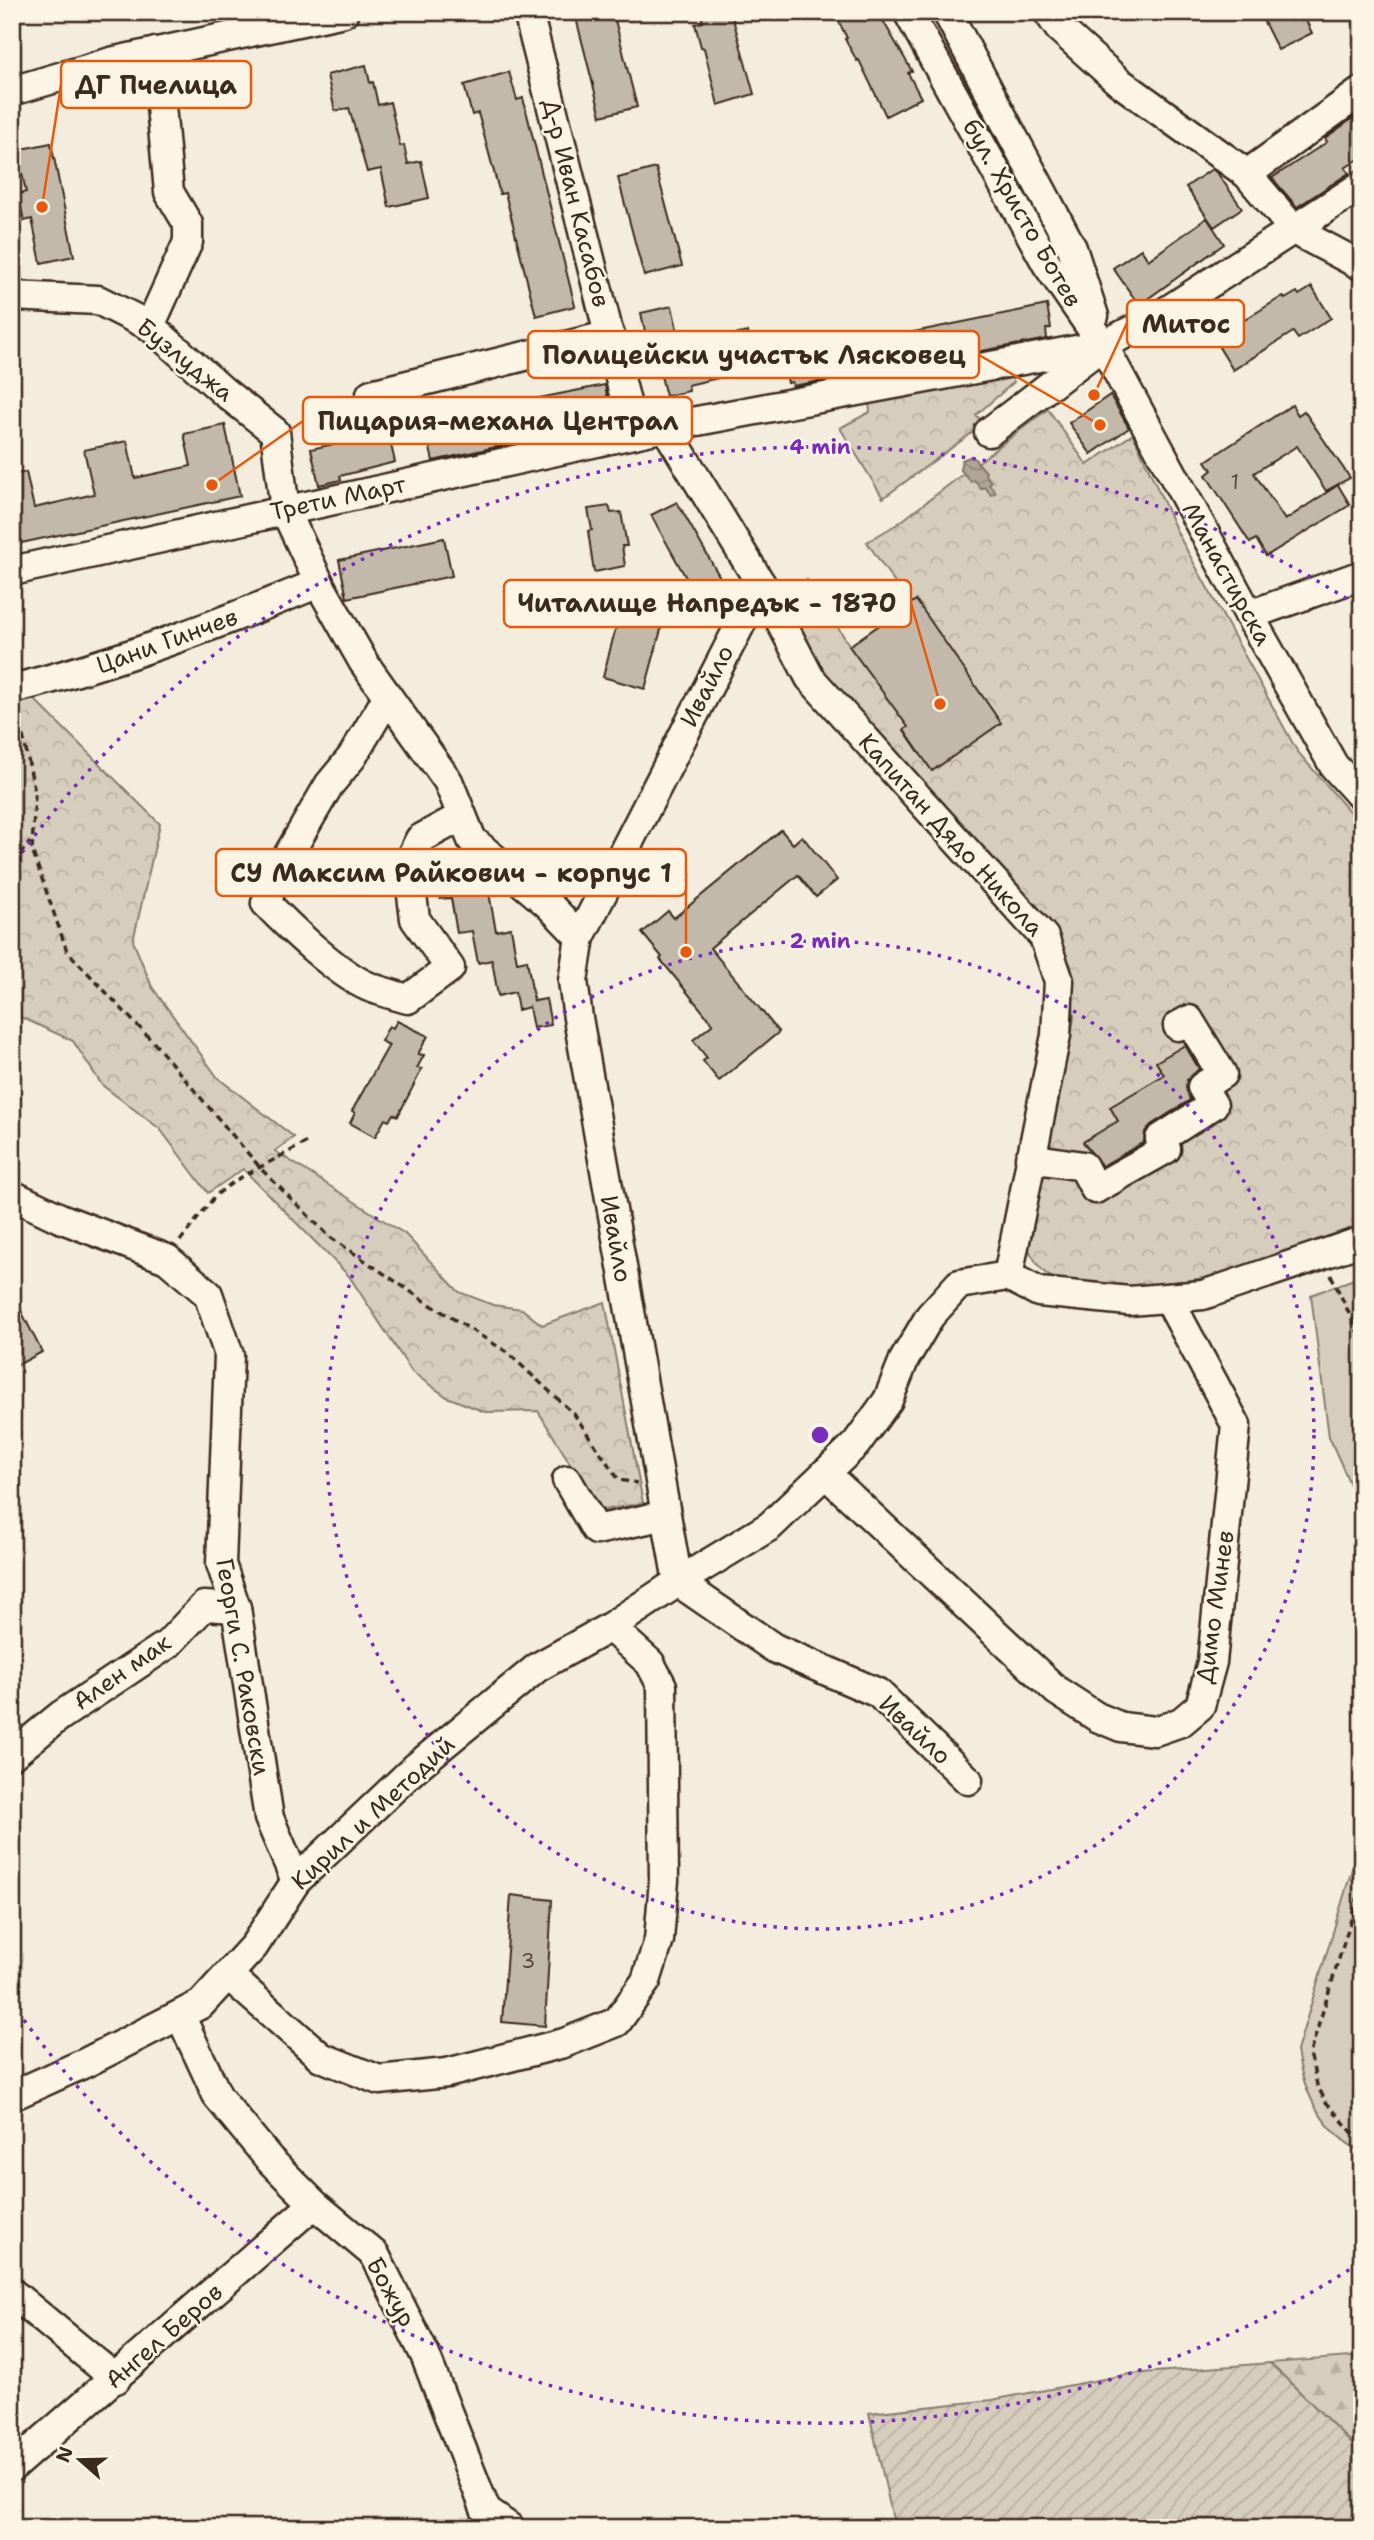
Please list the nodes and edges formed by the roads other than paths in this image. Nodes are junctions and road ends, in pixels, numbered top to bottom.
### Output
1 (344, 12) edge
2 (528, 12) edge
3 (908, 12) edge
4 (947, 12) edge
5 (1048, 12) edge
6 (242, 23) edge
7 (156, 52) junction
8 (12, 91) edge
9 (1362, 91) edge
10 (1247, 174) junction
11 (1362, 185) edge
12 (1294, 230) junction
13 (1362, 266) edge
14 (12, 296) edge
15 (150, 326) junction
16 (610, 335) junction
17 (1103, 345) junction
18 (371, 394) dead end
19 (665, 427) junction
20 (989, 432) dead end
21 (634, 434) junction
22 (285, 510) junction
23 (12, 571) edge
24 (1362, 575) edge
25 (318, 583) junction
26 (761, 584) junction
27 (1249, 615) junction
28 (17, 688) edge
29 (387, 698) junction
30 (1362, 797) edge
31 (462, 816) junction
32 (580, 937) junction
33 (1178, 1026) dead end
34 (1030, 1158) junction
35 (13, 1196) edge
36 (1362, 1241) edge
37 (1009, 1276) junction
38 (1168, 1298) junction
39 (825, 1473) junction
40 (567, 1480) dead end
41 (666, 1515) junction
42 (678, 1582) junction
43 (236, 1608) junction
44 (610, 1627) junction
45 (12, 1755) edge
46 (968, 1780) dead end
47 (296, 1881) junction
48 (228, 1975) junction
49 (180, 2015) junction
50 (12, 2096) edge
51 (314, 2204) junction
52 (12, 2293) edge
53 (116, 2379) junction
54 (12, 2468) edge
55 (510, 2528) edge

1 - 6 street
2 - 16 street, Д-р Иван Касабов
3 - 17 street, бул. Христо Ботев
4 - 17 street, бул. Христо Ботев
5 - 10 street
6 - 7 street
7 - 8 street
7 - 15 street
9 - 10 street
10 - 12 street
11 - 12 street
12 - 13 street
12 - 17 street
14 - 15 street, Бузлуджа
15 - 22 street, Бузлуджа
16 - 18 street
16 - 21 street, Д-р Иван Касабов
17 - 19 street, Трети Март
17 - 20 street
17 - 27 street, Манастирска
19 - 21 street, Трети Март
19 - 26 street, Капитан Дядо Никола
21 - 22 street, Трети Март
22 - 23 street, Трети Март
22 - 25 street
24 - 27 street
25 - 28 street, Цани Гинчев
25 - 29 street
26 - 32 street, Ивайло
26 - 34 street, Капитан Дядо Никола
27 - 30 street, Манастирска
29 - 31 street
29 - 31 street
31 - 32 street
32 - 41 street, Ивайло
33 - 34 street
34 - 37 street, Капитан Дядо Никола
35 - 43 street, Георги С. Раковски
36 - 38 street
37 - 38 street
37 - 39 street
38 - 39 street, Димо Минев
39 - 42 street
40 - 41 street
41 - 42 street, Ивайло
42 - 44 street, Кирил и Методий
42 - 46 street, Ивайло
43 - 45 street, Ален мак
43 - 47 street, Георги С. Раковски
44 - 47 street, Кирил и Методий
44 - 48 street
47 - 48 street, Кирил и Методий
48 - 49 street, Кирил и Методий
49 - 50 street, Кирил и Методий
49 - 51 street, Божур
51 - 53 street, Ангел Беров
51 - 55 street, Божур
52 - 53 street
53 - 54 street, Ангел Беров

